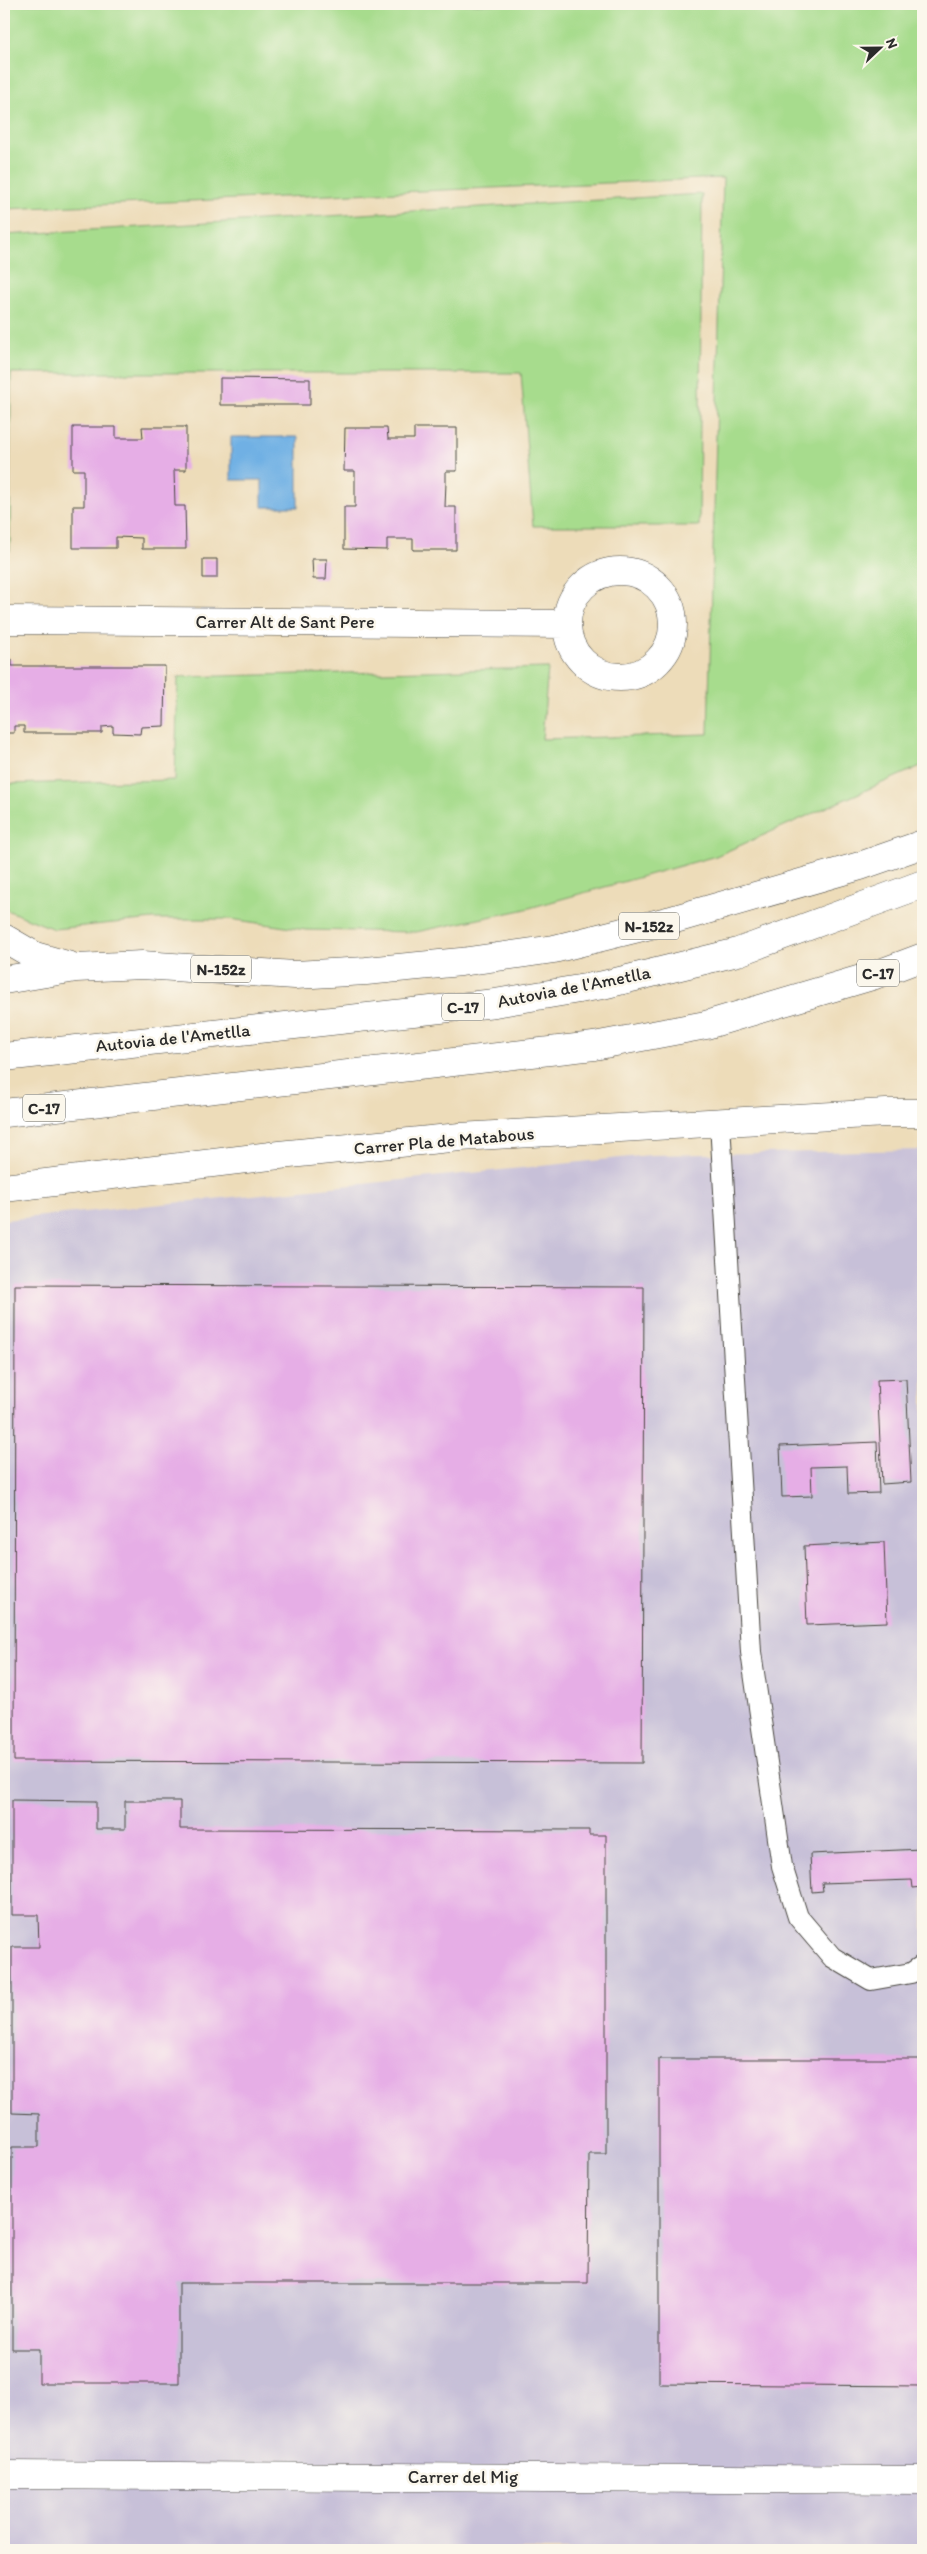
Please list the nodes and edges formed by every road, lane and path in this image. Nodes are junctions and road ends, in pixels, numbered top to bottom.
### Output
1 (4, 620) edge
2 (567, 624) dead end
3 (923, 844) edge
4 (923, 884) edge
5 (4, 938) edge
6 (923, 958) edge
7 (76, 968) junction
8 (4, 980) edge
9 (4, 1057) edge
10 (85, 1102) junction
11 (4, 1113) edge
12 (923, 1113) edge
13 (720, 1123) junction
14 (4, 1128) edge
15 (4, 1188) edge
16 (923, 1965) edge
17 (4, 2475) edge
18 (923, 2480) edge

1 - 2 main road, Carrer Alt de Sant Pere
3 - 7 main road, N-152z
4 - 9 main road, Autovia de l'Ametlla / C-17
5 - 7 main road
6 - 10 main road, C-17
7 - 8 main road, N-152z
10 - 11 main road, C-17
10 - 14 main road
12 - 13 main road, Carrer Pla de Matabous
13 - 15 main road, Carrer Pla de Matabous
13 - 16 lane
17 - 18 main road, Carrer del Mig

